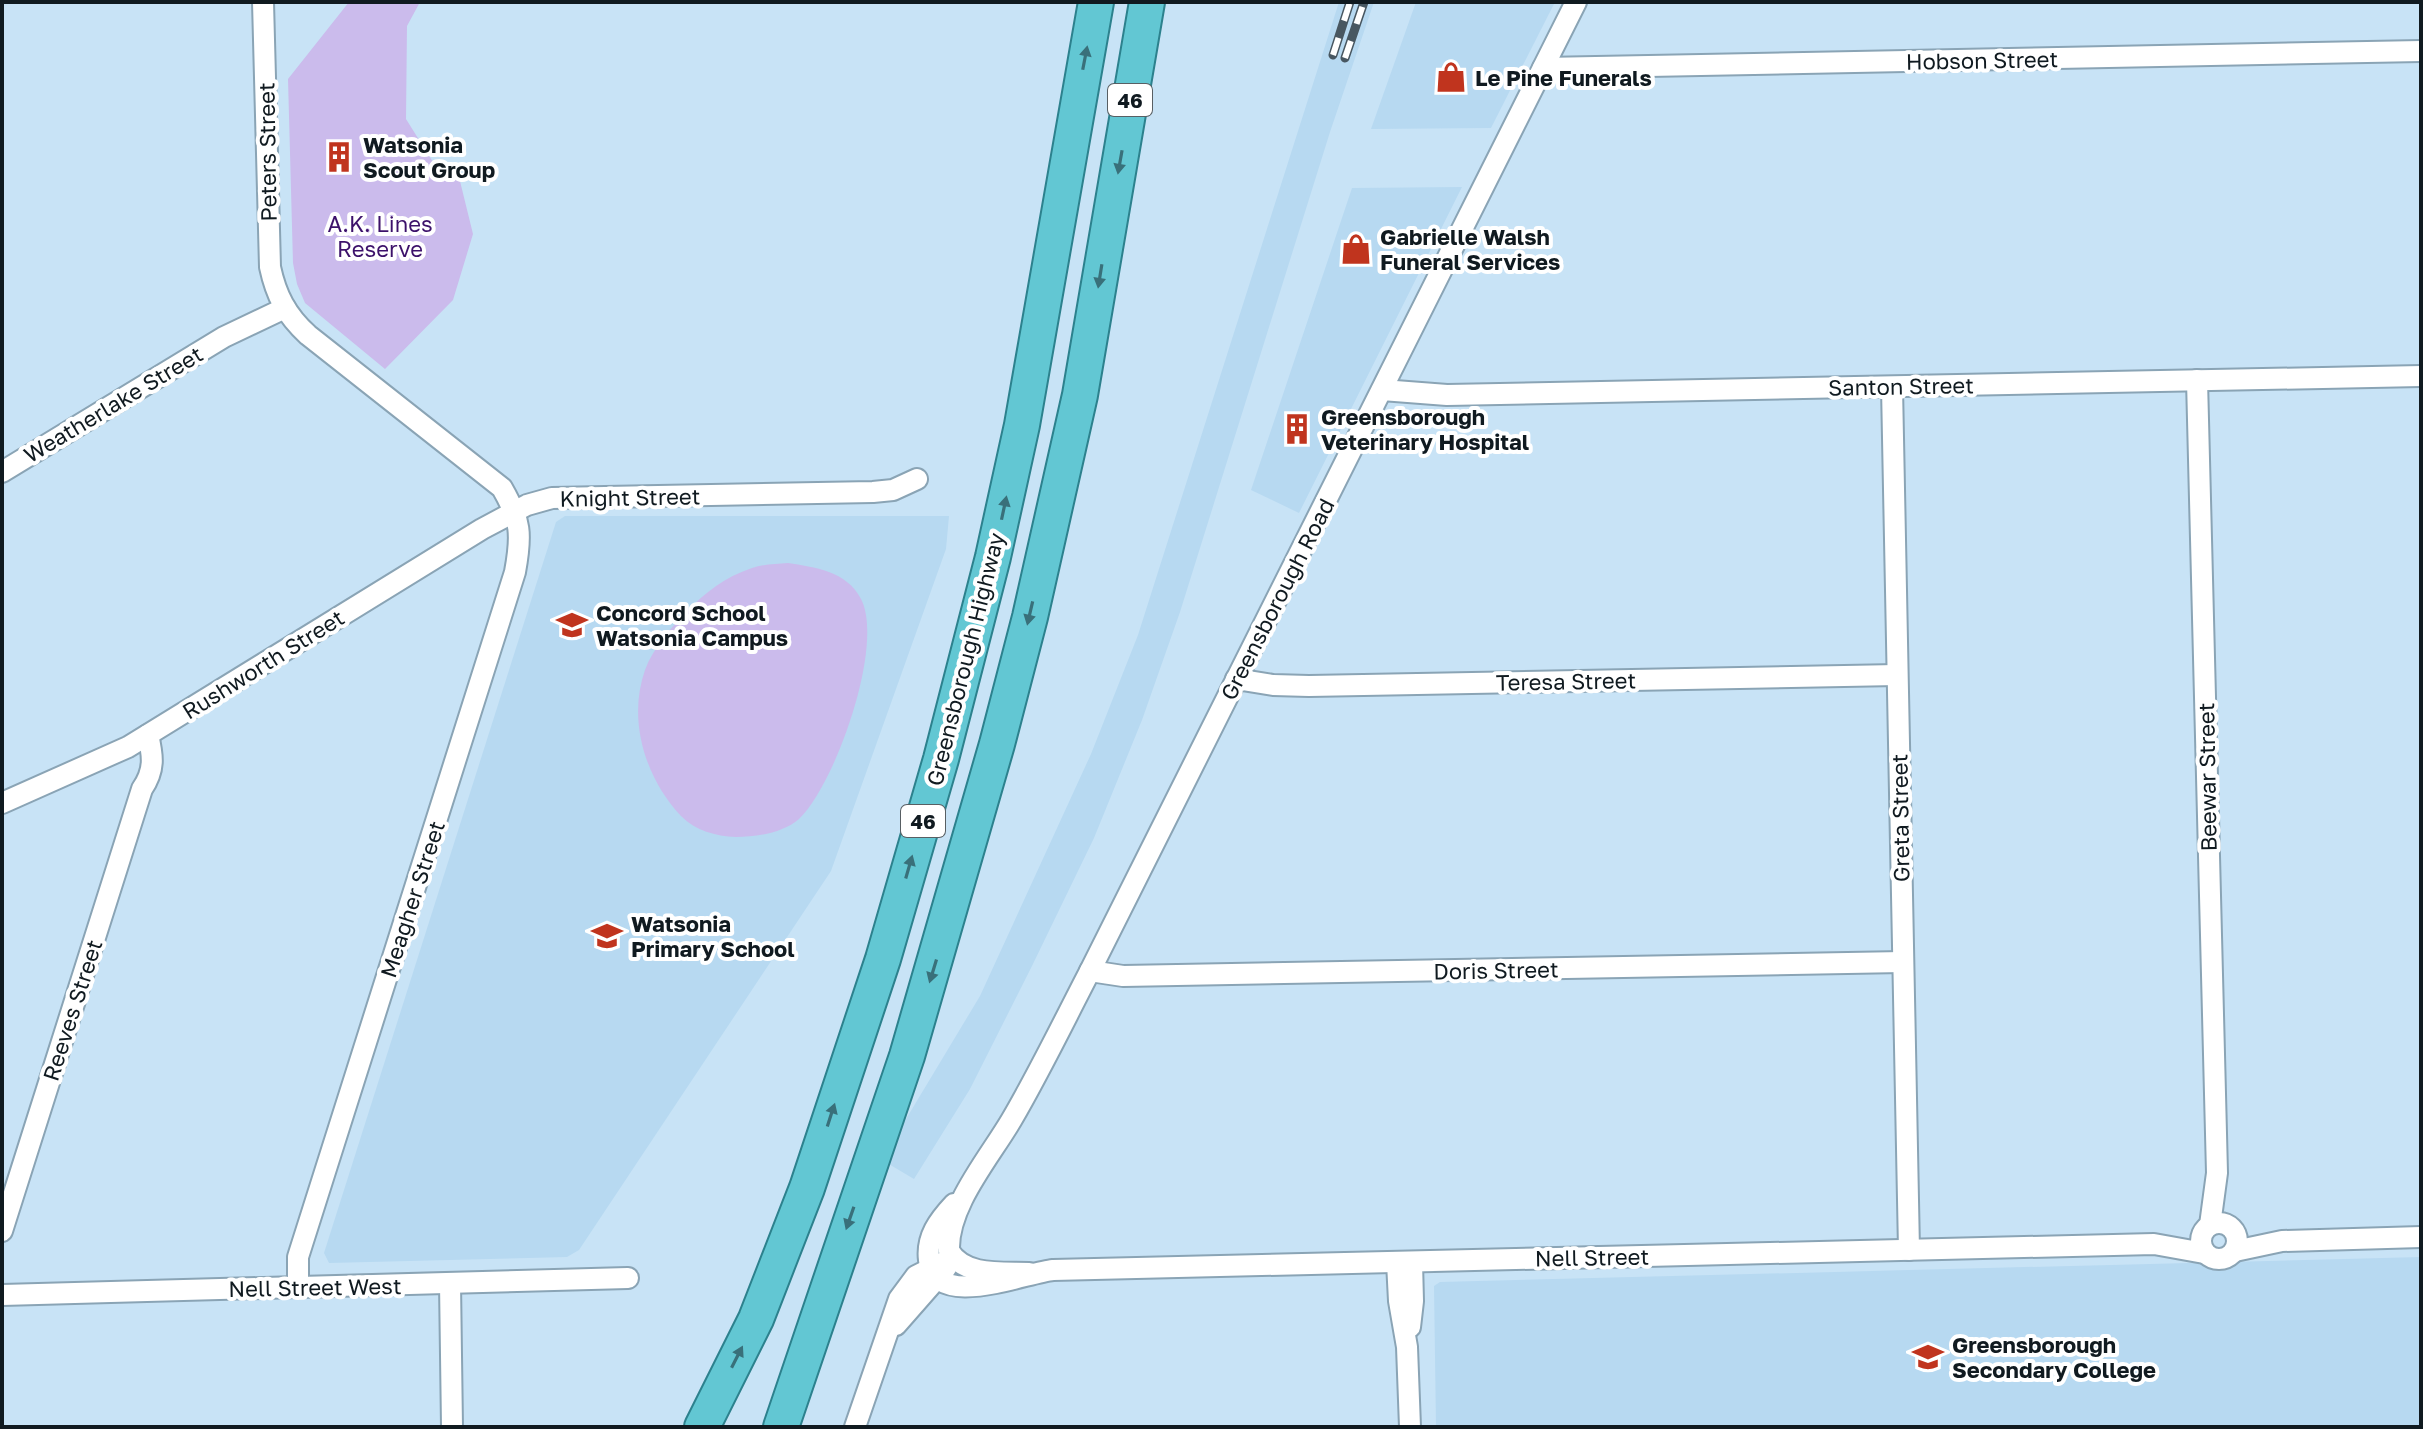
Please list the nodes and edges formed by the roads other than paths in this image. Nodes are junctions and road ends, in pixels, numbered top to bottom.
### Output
1 (263, 2) edge
2 (1096, 2) edge
3 (1147, 2) edge
4 (1576, 2) edge
5 (2421, 51) edge
6 (1543, 68) junction
7 (281, 301) junction
8 (2421, 376) edge
9 (2197, 380) junction
10 (1892, 387) junction
11 (1382, 390) junction
12 (2, 472) edge
13 (917, 479) dead end
14 (515, 511) junction
15 (1897, 675) junction
16 (1236, 679) junction
17 (148, 735) junction
18 (124, 749) junction
19 (142, 789) junction
20 (2, 803) edge
21 (1903, 962) junction
22 (1090, 971) junction
23 (968, 1190) junction
24 (2, 1231) edge
25 (2219, 1236) junction
26 (2421, 1237) edge
27 (1909, 1250) junction
28 (954, 1259) junction
29 (1405, 1262) junction
30 (934, 1272) junction
31 (1029, 1273) junction
32 (628, 1278) dead end
33 (450, 1283) junction
34 (298, 1287) junction
35 (2, 1295) edge
36 (452, 1427) edge
37 (702, 1427) edge
38 (781, 1427) edge
39 (855, 1427) edge
40 (1410, 1427) edge

1 - 7 street, Peters Street
37 -> 2 highway, Greensborough Highway / 46
3 -> 38 highway, 46
4 - 6 street, Greensborough Road
5 - 6 street, Hobson Street
6 - 11 street, Greensborough Road
7 - 12 street, Weatherlake Street
7 - 14 street
8 - 9 street, Santon Street
9 - 10 street, Santon Street
9 - 25 street, Beewar Street
10 - 11 street, Santon Street
10 - 15 street, Greta Street
11 - 16 street, Greensborough Road
13 - 14 street, Knight Street
14 - 17 street, Rushworth Street
14 - 34 street, Meagher Street
15 - 16 street, Teresa Street
15 - 21 street, Greta Street
16 - 22 street, Greensborough Road
17 - 18 street, Rushworth Street
17 - 19 street, Reeves Street
18 - 19 street
18 - 20 street, Rushworth Street
19 - 24 street, Reeves Street
21 - 22 street, Doris Street
21 - 27 street, Greta Street
22 - 23 street, Greensborough Road
23 - 28 street, Greensborough Road
23 - 30 street, Greensborough Road
25 - 26 street, Nell Street
25 - 27 street, Nell Street
27 - 29 street, Nell Street
28 - 30 street
28 - 31 street, Nell Street
29 - 31 street, Nell Street
29 - 40 street
30 - 31 street, Nell Street
30 - 39 street
32 - 33 street, Nell Street West
33 - 34 street, Nell Street West
33 - 36 street
34 - 35 street, Nell Street West

